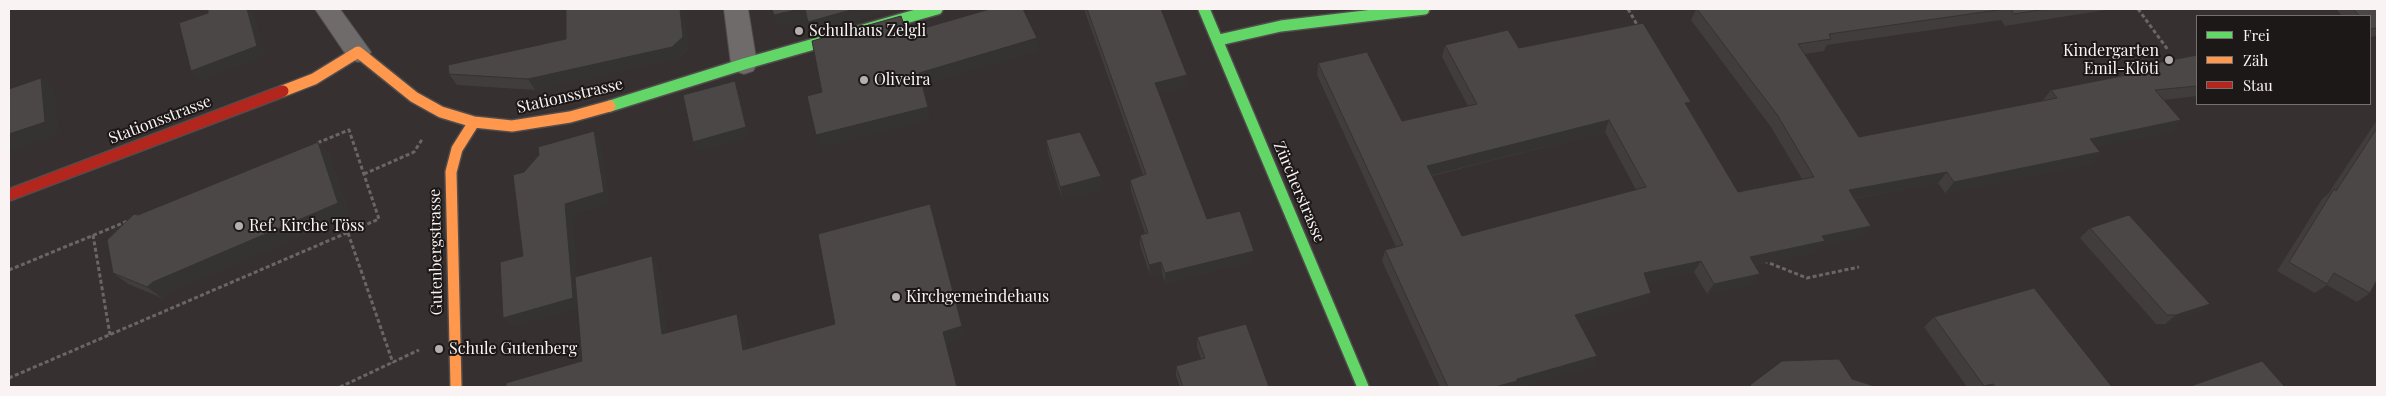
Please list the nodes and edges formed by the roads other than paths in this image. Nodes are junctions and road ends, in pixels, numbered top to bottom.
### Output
1 (327, 9) edge
2 (736, 9) edge
3 (937, 9) edge
4 (1204, 9) edge
5 (1424, 9) edge
6 (1218, 40) junction
7 (358, 52) junction
8 (744, 64) junction
9 (474, 122) junction
10 (9, 195) edge
11 (456, 387) edge
12 (1363, 387) edge

1 - 7 street
2 - 8 street
3 - 8 street, Stationsstrasse
4 - 6 street, Zürcherstrasse
5 - 6 street
6 - 12 street, Zürcherstrasse
7 - 9 street, Stationsstrasse
7 - 10 street, Stationsstrasse
8 - 9 street, Stationsstrasse
9 - 11 street, Gutenbergstrasse

